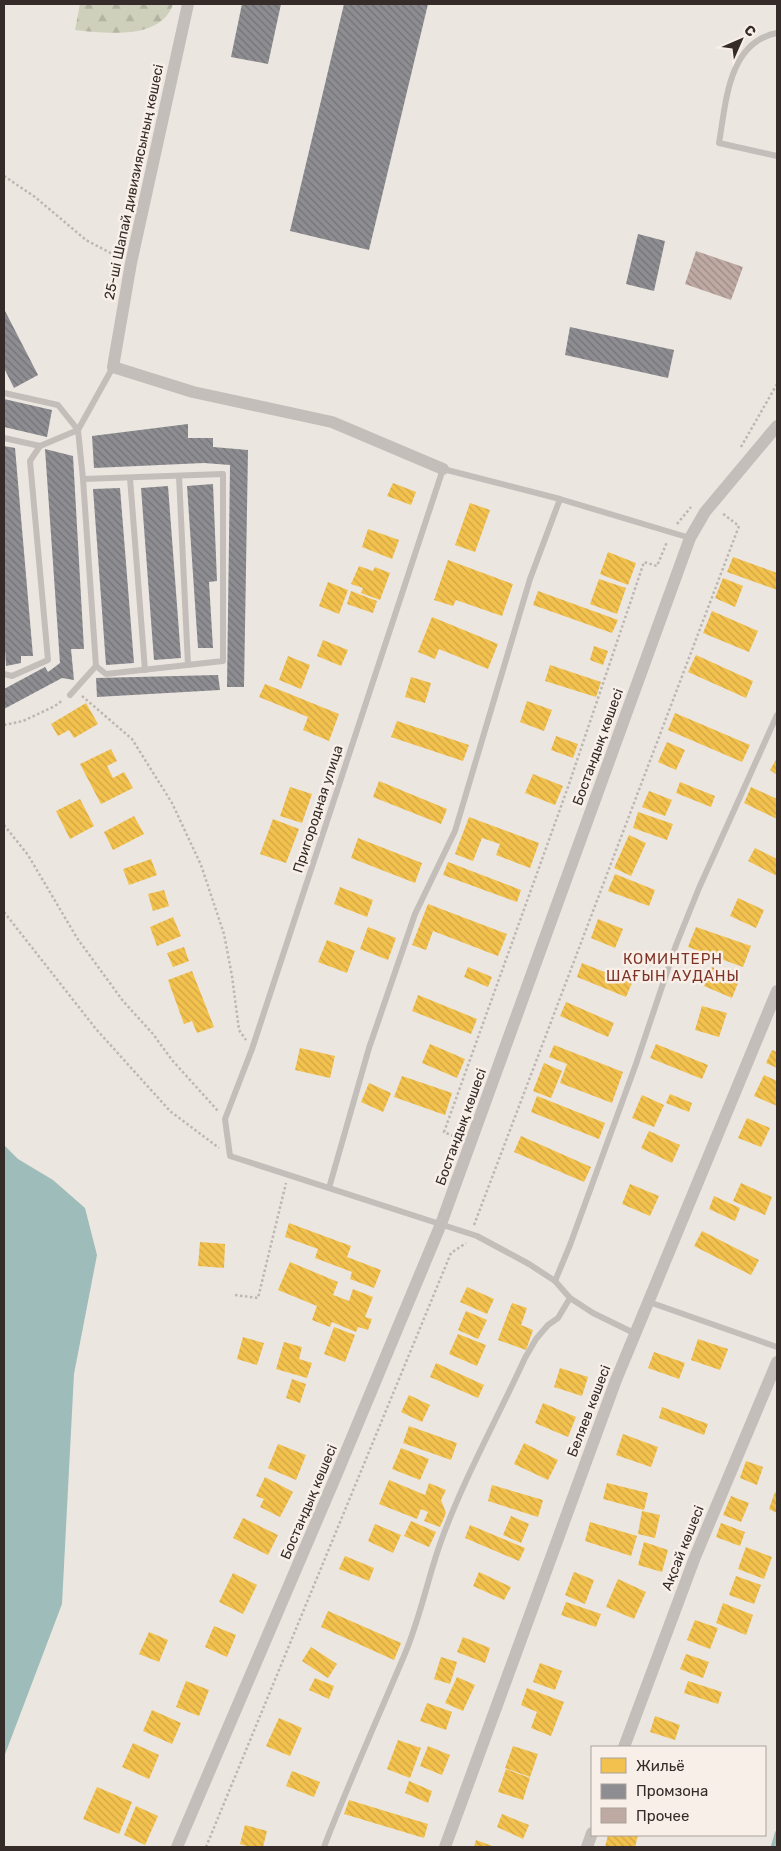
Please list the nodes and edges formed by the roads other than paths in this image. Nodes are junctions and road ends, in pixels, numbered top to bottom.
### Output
1 (188, 4) edge
2 (777, 34) edge
3 (777, 156) edge
4 (113, 367) junction
5 (4, 392) edge
6 (777, 426) edge
7 (78, 430) junction
8 (4, 438) edge
9 (40, 446) junction
10 (442, 469) junction
11 (179, 476) junction
12 (130, 478) junction
13 (83, 480) junction
14 (560, 499) junction
15 (690, 538) junction
16 (188, 665) junction
17 (96, 666) junction
18 (145, 670) junction
19 (4, 674) edge
20 (70, 695) road end
21 (777, 715) edge
22 (777, 991) edge
23 (329, 1188) junction
24 (442, 1224) junction
25 (555, 1281) junction
26 (570, 1298) junction
27 (649, 1302) junction
28 (636, 1334) junction
29 (777, 1347) edge
30 (777, 1362) edge
31 (624, 1746) edge
32 (176, 1847) edge
33 (324, 1847) edge
34 (445, 1847) edge

1 - 4 street, 25-ші Шапай дивизиясының көшесі
2 - 3 lane
4 - 7 lane
4 - 10 street
5 - 7 lane
6 - 15 street, Бостандық көшесі
7 - 9 lane
7 - 13 lane
8 - 9 lane
9 - 19 lane
10 - 14 lane
10 - 23 lane, Пригородная улица
11 - 12 lane
11 - 16 lane
11 - 16 lane
12 - 13 lane
12 - 18 lane
13 - 17 lane
14 - 15 lane
14 - 23 lane
15 - 24 street, Бостандық көшесі
16 - 18 lane
17 - 18 lane
17 - 20 lane
21 - 25 lane
22 - 27 street, Беляев көшесі
23 - 24 lane
24 - 25 lane
24 - 32 street, Бостандық көшесі
25 - 26 lane
26 - 28 lane
26 - 33 lane
27 - 28 street, Беляев көшесі
27 - 29 lane
28 - 34 street, Беляев көшесі
30 - 31 street, Ақсай көшесі

